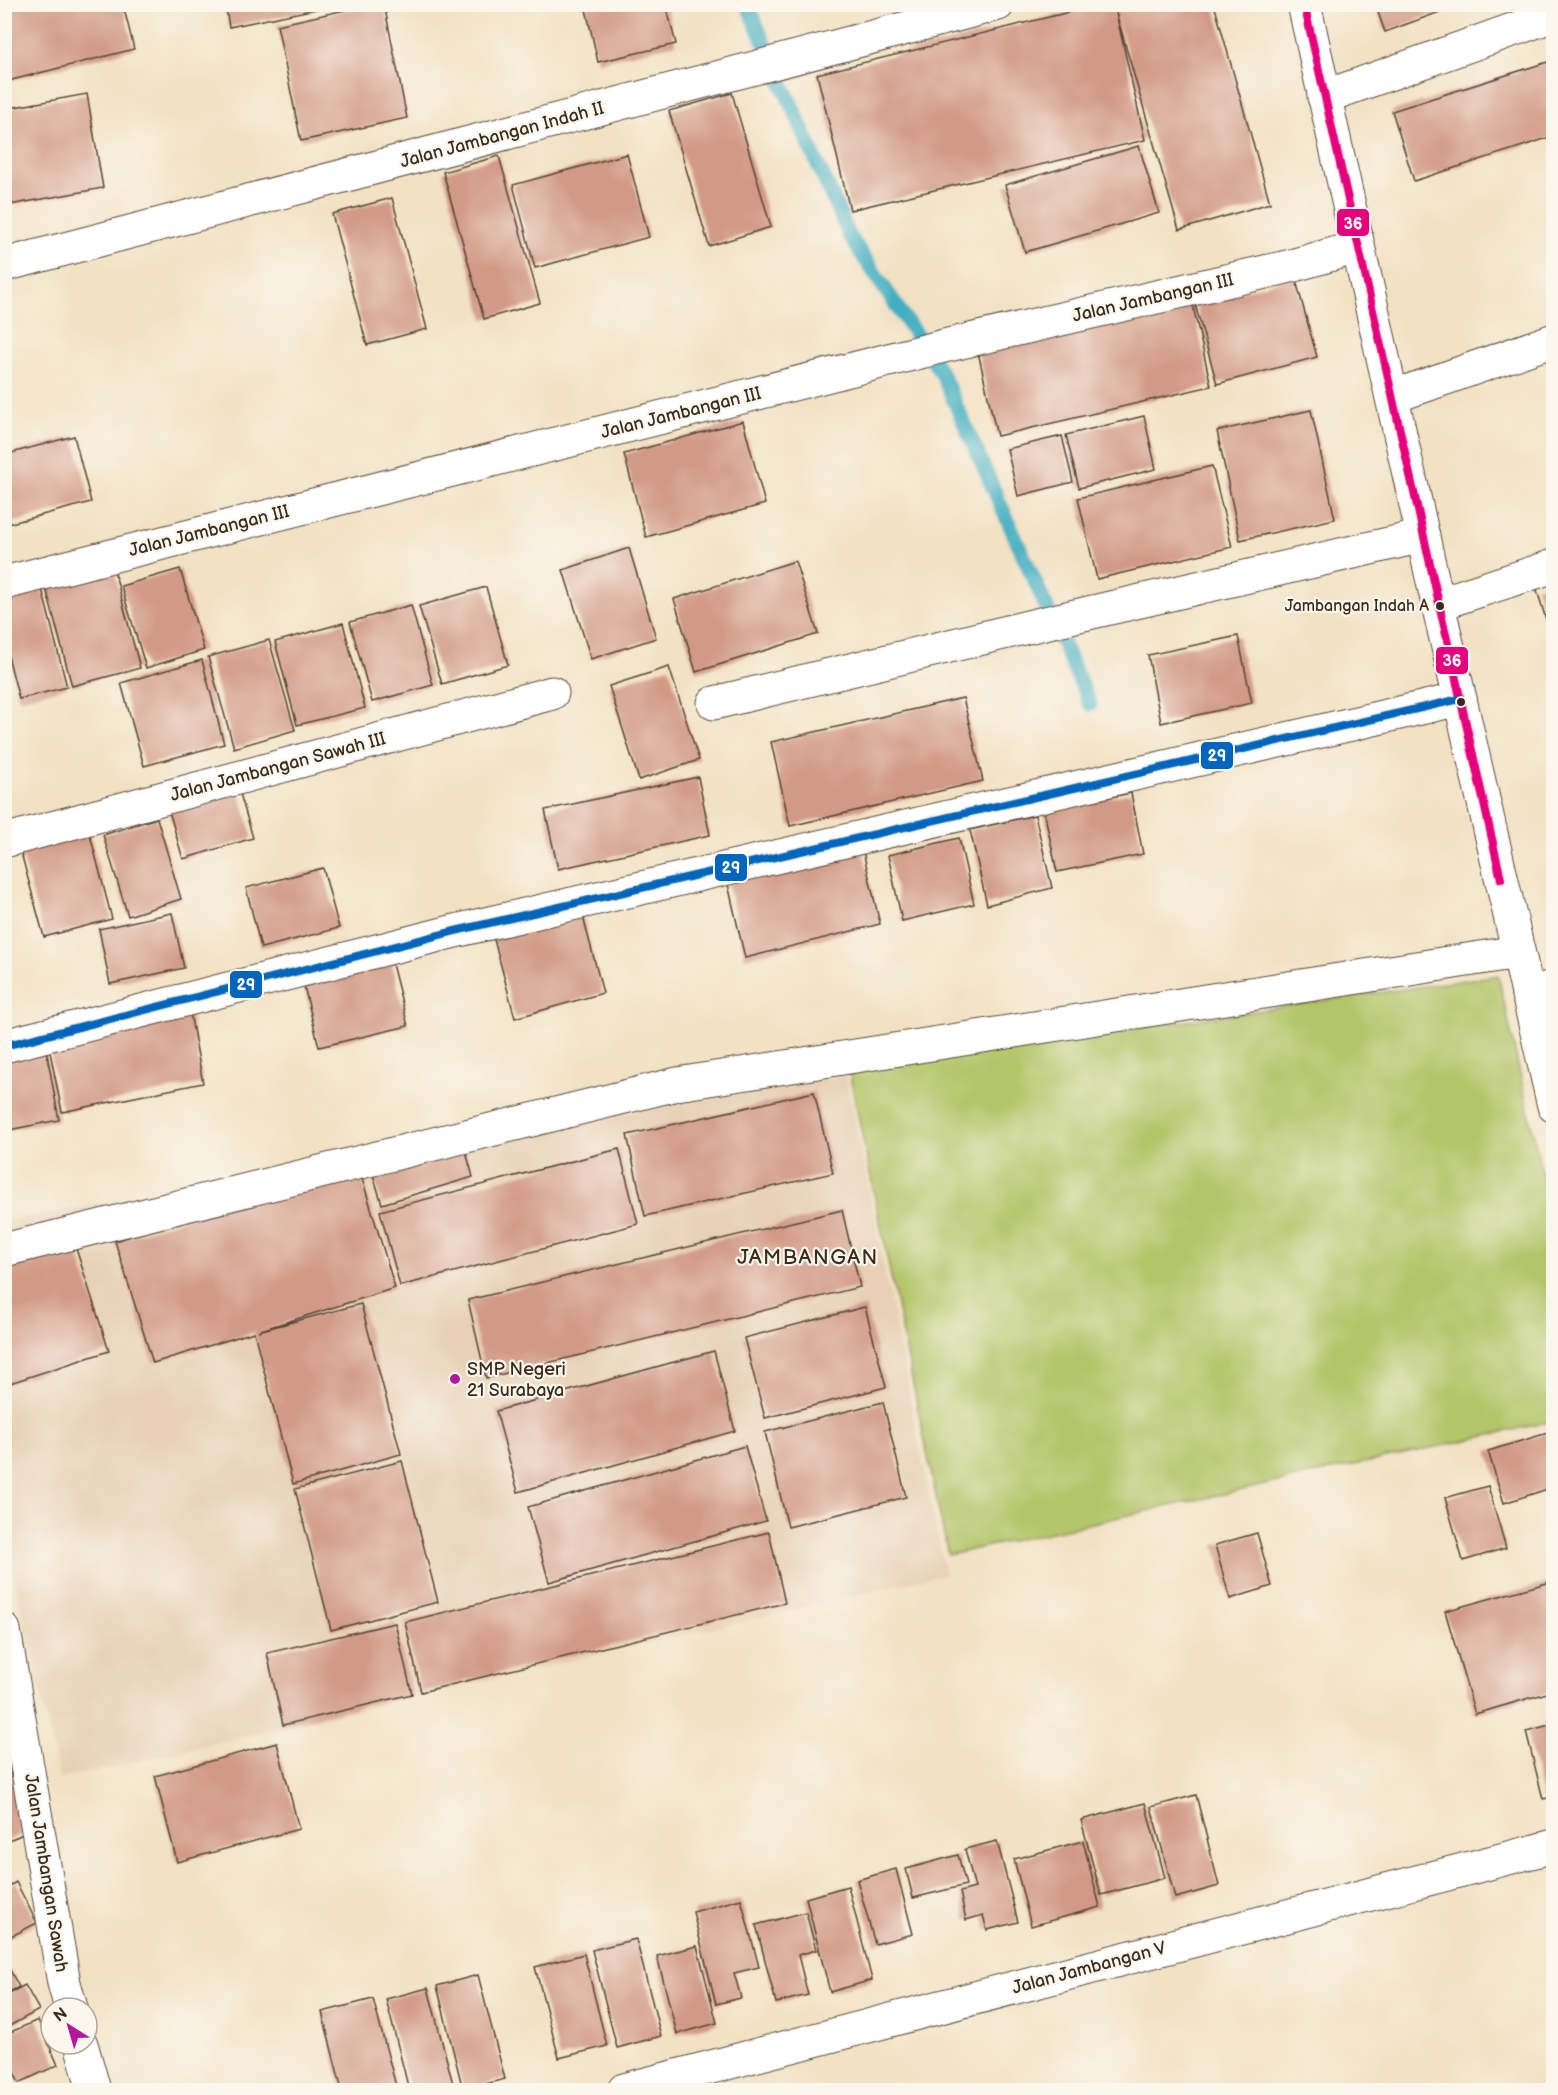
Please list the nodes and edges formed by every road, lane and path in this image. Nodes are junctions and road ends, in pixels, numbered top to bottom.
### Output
1 (998, 4) edge
2 (1304, 4) edge
3 (1554, 15) edge
4 (1324, 97) junction
5 (1358, 247) junction
6 (4, 265) edge
7 (1554, 340) edge
8 (1392, 397) junction
9 (1423, 536) junction
10 (1554, 566) edge
11 (4, 583) edge
12 (1438, 604) junction
13 (552, 693) dead end
14 (1460, 699) junction
15 (714, 702) dead end
16 (4, 841) edge
17 (1518, 952) junction
18 (1541, 990) edge
19 (4, 1046) edge
20 (1554, 1106) edge
21 (4, 1250) edge
22 (5, 1638) edge
23 (1554, 1846) edge
24 (68, 1996) edge
25 (84, 2056) edge
26 (94, 2091) edge
27 (624, 2091) edge

1 - 6 street, Jalan Jambangan Indah II
2 - 4 street
3 - 4 street
4 - 5 street
5 - 8 street
5 - 11 street, Jalan Jambangan III
7 - 8 street
8 - 9 street
9 - 12 street
9 - 15 street
10 - 12 street
12 - 14 street
13 - 16 street, Jalan Jambangan Sawah III
14 - 17 street
14 - 19 street
17 - 18 street
17 - 21 street
18 - 20 street
22 - 24 street, Jalan Jambangan Sawah
23 - 27 street, Jalan Jambangan V
25 - 26 street

